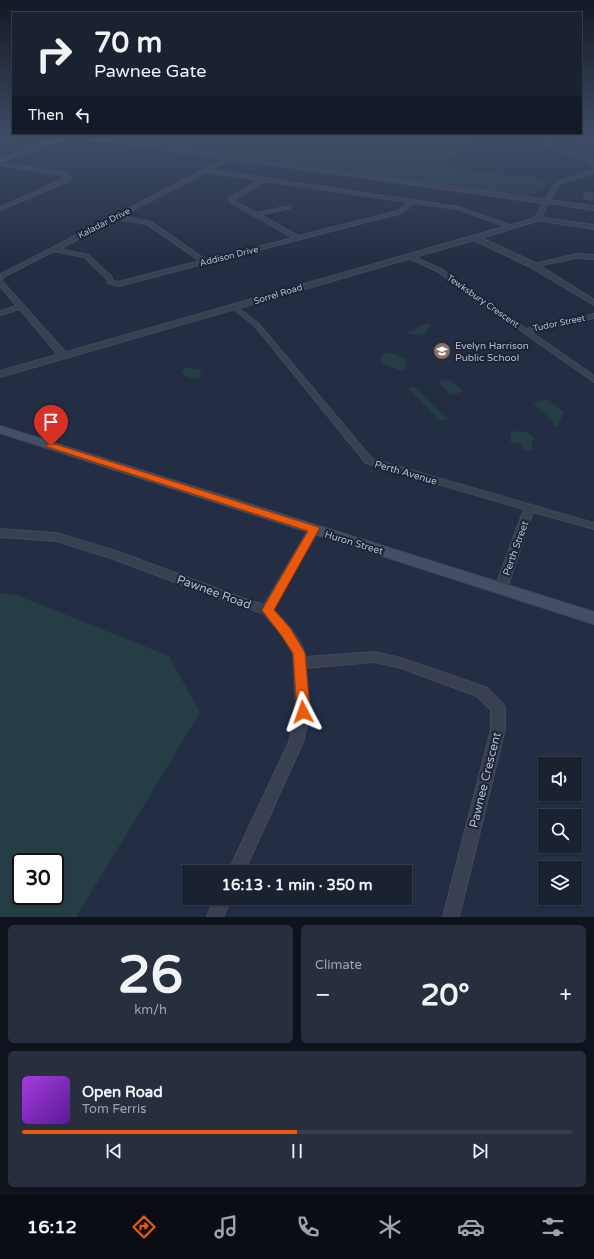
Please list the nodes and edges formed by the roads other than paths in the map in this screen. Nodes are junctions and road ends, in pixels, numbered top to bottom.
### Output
1 (67, 180) edge
2 (189, 180) edge
3 (264, 180) edge
4 (270, 180) edge
5 (387, 180) edge
6 (566, 180) edge
7 (413, 201) junction
8 (546, 202) junction
9 (288, 207) dead end
10 (594, 208) edge
11 (0, 209) edge
12 (254, 215) junction
13 (117, 216) junction
14 (538, 219) junction
15 (510, 226) junction
16 (594, 227) edge
17 (474, 237) junction
18 (297, 238) junction
19 (53, 249) junction
20 (408, 256) junction
21 (594, 257) edge
22 (205, 262) junction
23 (533, 265) junction
24 (0, 279) edge
25 (0, 282) edge
26 (594, 303) edge
27 (21, 307) junction
28 (234, 307) junction
29 (0, 313) edge
30 (594, 316) edge
31 (525, 331) junction
32 (63, 356) junction
33 (0, 374) edge
34 (594, 380) edge
35 (0, 429) edge
36 (530, 507) junction
37 (594, 526) edge
38 (314, 529) junction
39 (0, 533) edge
40 (501, 588) junction
41 (267, 610) junction
42 (594, 618) edge
43 (300, 663) junction
44 (239, 865) edge
45 (221, 905) edge
46 (215, 917) edge
47 (451, 917) edge

1 - 11 street
2 - 13 street, Kaladar Drive
3 - 12 street
4 - 7 street
5 - 8 street
6 - 8 street
7 - 15 street
7 - 18 street, Addison Drive
8 - 10 street
8 - 14 street
9 - 12 street
12 - 18 street
13 - 19 street, Kaladar Drive
13 - 22 street
14 - 15 street, Sorrel Road
14 - 16 street
15 - 17 street, Sorrel Road
17 - 20 street, Sorrel Road
17 - 23 street
18 - 22 street, Addison Drive
19 - 22 street, Addison Drive
19 - 24 street, Kaladar Drive
20 - 28 street, Sorrel Road
20 - 31 street, Tewksbury Crescent
21 - 23 street
23 - 26 street
25 - 27 street
27 - 29 street
27 - 32 street
28 - 32 street, Sorrel Road
28 - 36 street, Perth Avenue
30 - 31 street, Tudor Street
31 - 34 street, Tewksbury Crescent
32 - 33 street, Sorrel Road
35 - 38 main road, Huron Street
36 - 37 street, Perth Avenue
36 - 40 street, Perth Street
38 - 40 main road, Huron Street
38 - 41 street
39 - 41 street, Pawnee Road
40 - 42 main road, Huron Street
41 - 43 street
43 - 44 street
43 - 47 street, Pawnee Crescent
45 - 46 street

